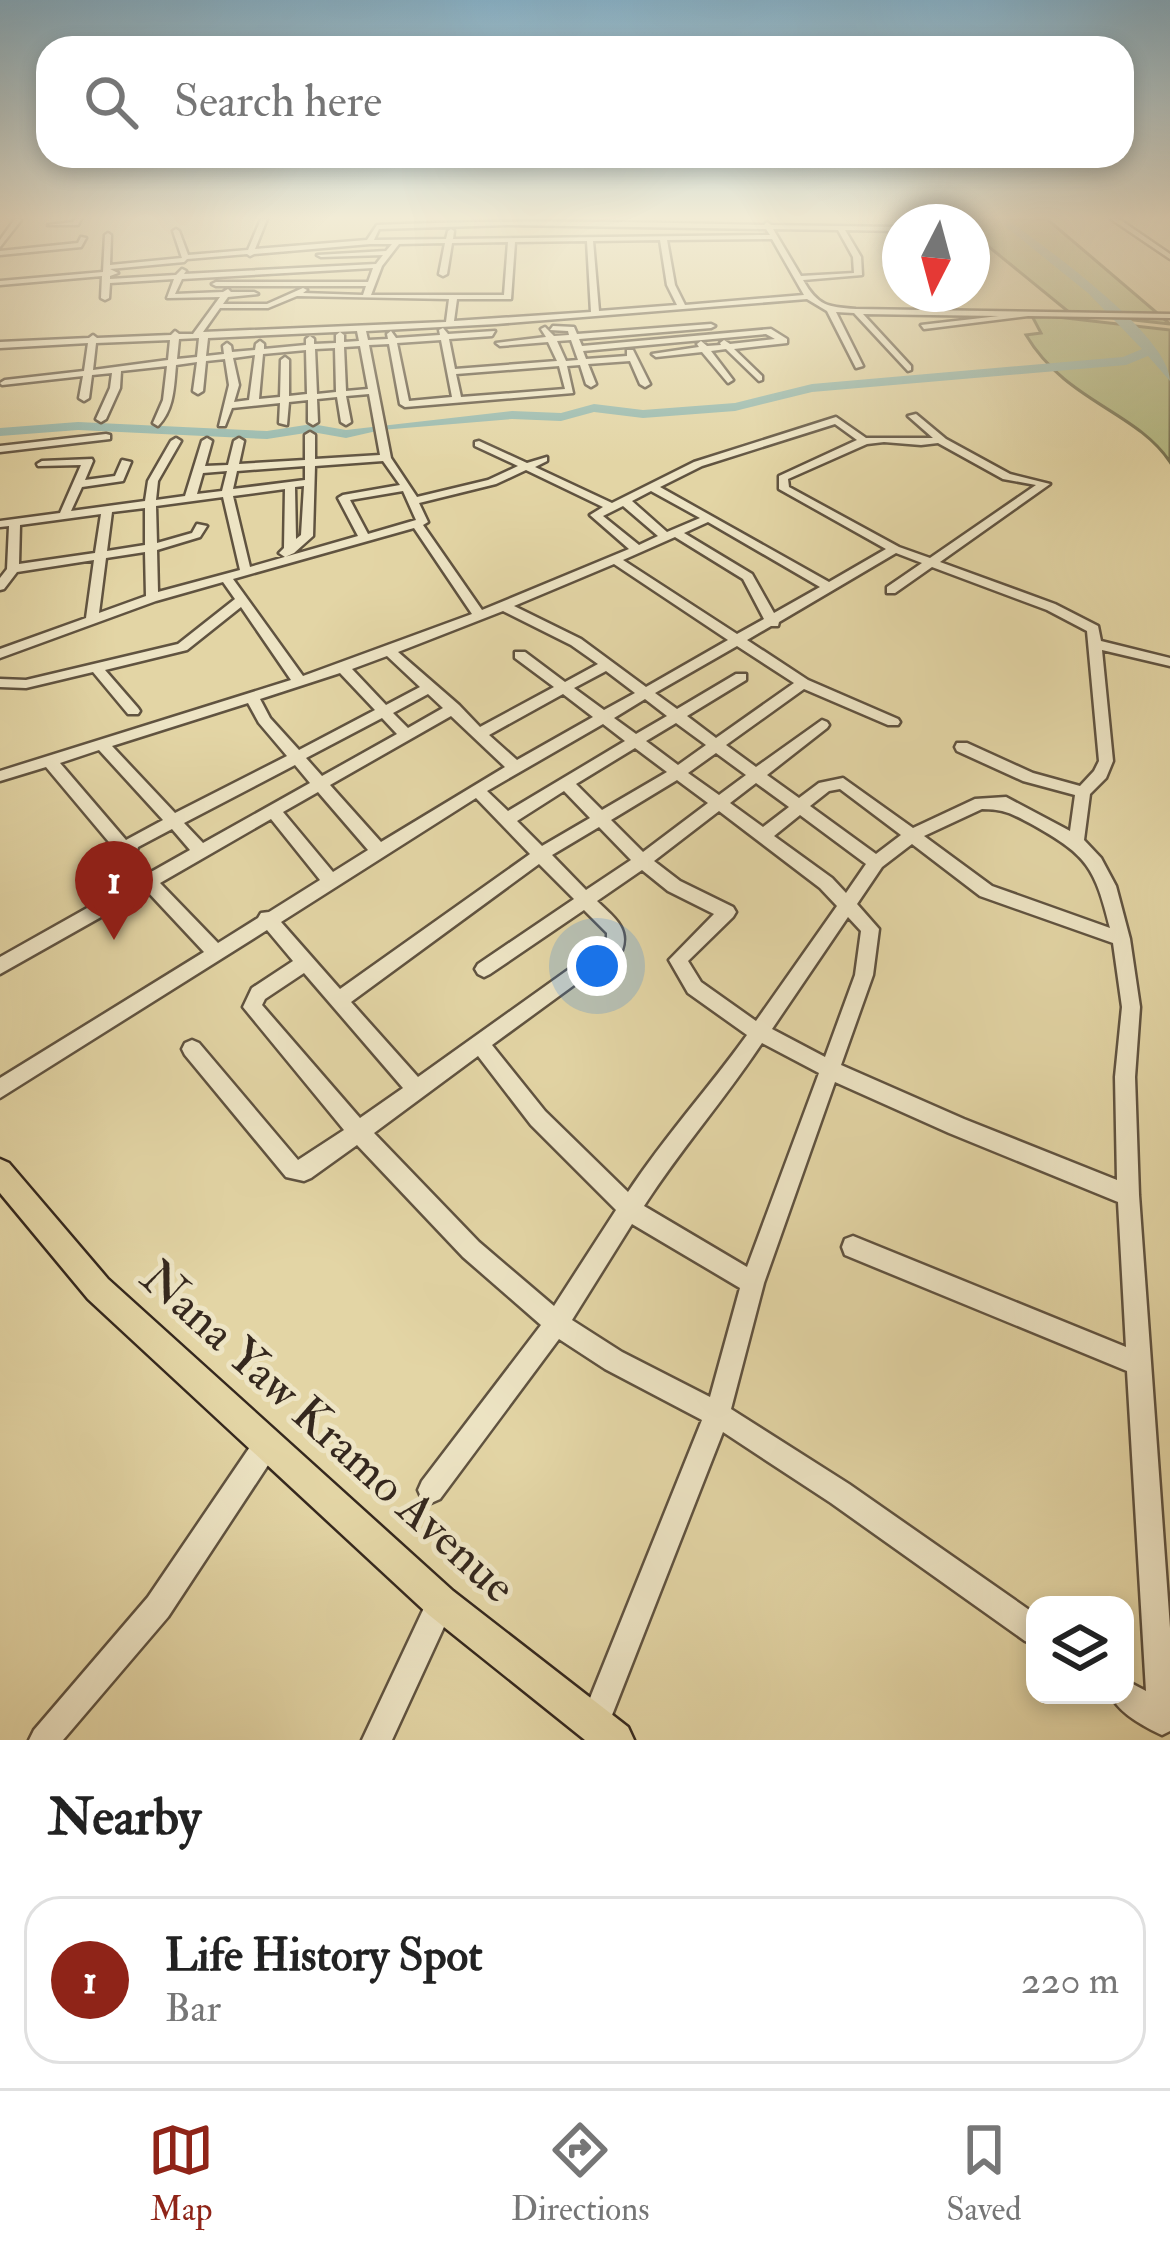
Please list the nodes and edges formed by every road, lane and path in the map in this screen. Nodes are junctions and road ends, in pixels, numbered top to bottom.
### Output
1 (220, 300) edge
2 (277, 300) edge
3 (385, 300) edge
4 (436, 300) edge
5 (452, 300) edge
6 (509, 300) edge
7 (594, 300) edge
8 (679, 300) edge
9 (748, 300) edge
10 (815, 300) edge
11 (390, 301) junction
12 (422, 303) junction
13 (695, 303) junction
14 (681, 304) junction
15 (214, 306) junction
16 (830, 309) junction
17 (990, 310) edge
18 (1028, 310) junction
19 (856, 311) junction
20 (882, 311) edge
21 (909, 312) edge
22 (610, 314) junction
23 (595, 315) junction
24 (1170, 316) edge
25 (419, 326) junction
26 (711, 326) junction
27 (386, 327) junction
28 (361, 328) junction
29 (445, 328) junction
30 (342, 329) junction
31 (544, 329) junction
32 (310, 330) junction
33 (520, 331) junction
34 (260, 332) junction
35 (498, 332) junction
36 (228, 333) junction
37 (624, 333) junction
38 (746, 333) junction
39 (175, 334) junction
40 (200, 334) junction
41 (152, 335) junction
42 (574, 337) junction
43 (719, 337) junction
44 (93, 338) junction
45 (696, 339) junction
46 (392, 340) junction
47 (551, 340) junction
48 (363, 343) junction
49 (16, 344) junction
50 (0, 345) edge
51 (626, 345) junction
52 (757, 345) junction
53 (728, 347) junction
54 (654, 348) junction
55 (579, 349) junction
56 (338, 350) junction
57 (705, 350) junction
58 (311, 352) junction
59 (227, 356) junction
60 (260, 357) junction
61 (633, 358) junction
62 (201, 359) junction
63 (285, 360) junction
64 (770, 360) dead end
65 (173, 362) junction
66 (584, 363) junction
67 (146, 364) junction
68 (560, 364) junction
69 (534, 366) junction
70 (859, 366) dead end
71 (116, 368) junction
72 (508, 368) junction
73 (908, 368) dead end
74 (662, 369) dead end
75 (89, 371) junction
76 (452, 372) junction
77 (759, 379) dead end
78 (728, 380) dead end
79 (591, 384) dead end
80 (645, 384) dead end
81 (2, 388) edge
82 (371, 391) junction
83 (198, 392) dead end
84 (342, 394) junction
85 (312, 397) junction
86 (84, 398) dead end
87 (284, 400) junction
88 (457, 400) junction
89 (254, 402) junction
90 (229, 405) junction
91 (913, 416) dead end
92 (101, 419) dead end
93 (346, 422) dead end
94 (158, 423) dead end
95 (284, 423) dead end
96 (223, 424) dead end
97 (106, 437) dead end
98 (939, 440) junction
99 (176, 441) dead end
100 (207, 441) dead end
101 (239, 441) dead end
102 (864, 441) junction
103 (479, 444) dead end
104 (6, 448) edge
105 (386, 458) junction
106 (543, 459) dead end
107 (126, 462) dead end
108 (42, 464) dead end
109 (308, 464) junction
110 (0, 468) edge
111 (233, 468) junction
112 (525, 468) junction
113 (197, 470) junction
114 (310, 482) junction
115 (78, 484) junction
116 (290, 485) junction
117 (407, 487) junction
118 (653, 488) junction
119 (227, 493) junction
120 (190, 498) junction
121 (415, 501) junction
122 (150, 503) junction
123 (619, 504) junction
124 (107, 509) junction
125 (64, 515) junction
126 (709, 518) junction
127 (15, 521) junction
128 (0, 524) edge
129 (417, 524) junction
130 (201, 526) dead end
131 (671, 535) junction
132 (365, 538) junction
133 (150, 549) junction
134 (895, 549) junction
135 (638, 550) junction
136 (290, 551) junction
137 (101, 557) junction
138 (615, 560) junction
139 (929, 562) junction
140 (13, 569) junction
141 (235, 573) junction
142 (0, 586) edge
143 (830, 588) junction
144 (891, 590) dead end
145 (152, 598) junction
146 (243, 599) junction
147 (502, 605) junction
148 (479, 614) junction
149 (92, 619) junction
150 (773, 622) junction
151 (736, 643) junction
152 (1096, 644) junction
153 (388, 650) junction
154 (0, 654) edge
155 (520, 655) dead end
156 (1170, 662) edge
157 (608, 665) junction
158 (344, 668) junction
159 (98, 670) junction
160 (741, 677) dead end
161 (299, 681) junction
162 (0, 683) edge
163 (803, 683) junction
164 (568, 686) junction
165 (431, 687) junction
166 (649, 694) junction
167 (252, 696) junction
168 (454, 708) junction
169 (384, 710) junction
170 (133, 711) dead end
171 (678, 716) junction
172 (608, 717) junction
173 (893, 722) dead end
174 (822, 725) dead end
175 (480, 733) junction
176 (406, 735) junction
177 (640, 741) junction
178 (718, 743) junction
179 (103, 744) junction
180 (962, 747) dead end
181 (296, 755) junction
182 (49, 760) junction
183 (517, 768) junction
184 (680, 770) junction
185 (760, 774) junction
186 (0, 776) edge
187 (320, 782) junction
188 (566, 784) junction
189 (477, 790) junction
190 (1082, 792) junction
191 (722, 803) junction
192 (802, 806) junction
193 (272, 810) junction
194 (507, 819) junction
195 (602, 819) junction
196 (172, 822) junction
197 (914, 834) junction
198 (764, 835) junction
199 (1076, 842) junction
200 (201, 850) junction
201 (379, 850) junction
202 (126, 851) junction
203 (541, 854) junction
204 (642, 861) junction
205 (876, 863) junction
206 (330, 880) junction
207 (146, 884) junction
208 (584, 898) junction
209 (847, 902) junction
210 (267, 918) junction
211 (1121, 939) junction
212 (213, 950) junction
213 (304, 963) junction
214 (0, 966) edge
215 (484, 969) dead end
216 (338, 1001) junction
217 (758, 1033) junction
218 (482, 1046) junction
219 (192, 1049) dead end
220 (830, 1072) junction
221 (0, 1089) edge
222 (417, 1090) junction
223 (358, 1131) junction
224 (0, 1172) edge
225 (1128, 1195) junction
226 (633, 1209) junction
227 (853, 1246) dead end
228 (753, 1282) junction
229 (556, 1324) junction
230 (1138, 1364) junction
231 (717, 1415) junction
232 (267, 1444) junction
233 (430, 1490) dead end
234 (441, 1604) junction
235 (1026, 1625) edge
236 (1134, 1702) edge
237 (1163, 1728) edge
238 (605, 1731) edge
239 (44, 1740) edge
240 (377, 1740) edge

1 - 15 street
2 - 15 street
3 - 11 street
4 - 12 street
5 - 29 street
6 - 33 street
7 - 23 street
8 - 14 street
9 - 13 street
10 - 16 street
11 - 12 street
11 - 27 street
12 - 25 street
13 - 14 street
13 - 26 street
14 - 22 street
15 - 40 street
16 - 19 street
16 - 70 street
17 - 18 street
18 - 21 street
18 - 24 street
19 - 20 street
19 - 73 street
22 - 23 street
22 - 37 street
23 - 33 street
25 - 27 street
25 - 29 street
26 - 37 street
26 - 43 street
27 - 28 street
27 - 46 street
28 - 30 street
28 - 48 street
29 - 35 street
29 - 46 street
29 - 76 street
30 - 32 street
30 - 56 street
31 - 33 street
31 - 42 street
31 - 47 street
32 - 34 street
32 - 58 street
33 - 35 street
33 - 47 street
33 - 69 street
34 - 36 street
34 - 60 street
35 - 72 street
36 - 40 street
36 - 59 street
37 - 42 street
37 - 51 street
38 - 43 street
38 - 52 street
38 - 52 street
39 - 40 street
39 - 41 street
39 - 65 street
40 - 62 street
41 - 44 street
41 - 67 street
42 - 47 street
42 - 55 street
43 - 45 street
43 - 53 street
44 - 49 street
44 - 75 street
45 - 54 street
45 - 57 street
46 - 48 street
46 - 88 street
47 - 68 street
48 - 56 street
48 - 82 street
49 - 50 street
49 - 81 street
51 - 54 street
51 - 55 street
51 - 61 street
52 - 53 street
52 - 64 street
53 - 57 street
53 - 77 street
54 - 57 street
54 - 74 street
55 - 66 street
56 - 58 street
56 - 84 street
57 - 78 street
58 - 60 street
58 - 63 street
58 - 85 street
59 - 60 street
59 - 62 street
59 - 90 street
60 - 63 street
60 - 89 street
61 - 66 street
61 - 80 street
62 - 65 street
62 - 83 street
63 - 87 street
65 - 67 street
65 - 94 street
66 - 68 street
66 - 79 street
67 - 71 street
68 - 69 street
68 - 88 street
69 - 72 street
71 - 75 street
71 - 92 street
72 - 76 street
75 - 81 street
75 - 86 street
76 - 88 street
82 - 84 street
82 - 105 street
84 - 85 street
84 - 93 street
85 - 87 street
85 - 109 street
87 - 89 street
87 - 95 street
89 - 90 street
90 - 96 street
91 - 98 street
97 - 104 street
98 - 102 street
98 - 139 street
99 - 122 street
100 - 113 street
101 - 111 street
102 - 118 street
102 - 134 street
103 - 112 street
104 - 110 street
105 - 109 street
105 - 117 street
106 - 112 street
107 - 115 street
108 - 115 street
109 - 111 street
109 - 114 street
111 - 113 street
111 - 119 street
112 - 121 street
112 - 123 street
113 - 120 street
114 - 116 street
114 - 136 street
115 - 125 street
116 - 119 street
116 - 136 street
117 - 121 street
117 - 132 street
118 - 123 street
118 - 126 street
119 - 120 street
119 - 141 street
120 - 122 street
121 - 129 street
122 - 124 street
122 - 133 street
123 - 131 street
123 - 135 street
124 - 125 street
124 - 137 street
125 - 127 street
126 - 131 street
126 - 143 street
127 - 128 street
127 - 140 street
129 - 132 street
129 - 148 street
130 - 133 street
131 - 135 street
131 - 150 street
132 - 141 street
133 - 137 street
133 - 145 street
134 - 139 street
134 - 143 street
135 - 138 street
136 - 141 street
137 - 140 street
137 - 149 street
138 - 147 street
138 - 151 street
139 - 144 street
139 - 152 street
140 - 142 street
141 - 145 street
141 - 146 street
143 - 150 street
145 - 149 street
146 - 159 street
146 - 161 street
147 - 148 street
147 - 157 street
148 - 153 street
149 - 154 street
150 - 151 street
151 - 163 street
151 - 166 street
152 - 156 street
152 - 190 street
153 - 158 street
153 - 165 street
155 - 164 street
157 - 164 street
157 - 166 street
158 - 161 street
158 - 169 street
159 - 162 street
159 - 170 street
160 - 171 street
161 - 167 street
163 - 173 street
163 - 178 street
164 - 172 street
164 - 175 street
165 - 168 street
165 - 169 street
166 - 171 street
166 - 172 street
167 - 179 street
167 - 181 street
168 - 175 street
168 - 176 street
169 - 176 street
169 - 181 street
171 - 177 street
171 - 178 street
172 - 177 street
172 - 183 street
174 - 185 street
175 - 183 street
176 - 187 street
177 - 184 street
177 - 188 street
178 - 184 street
178 - 185 street
179 - 182 street
179 - 196 street
180 - 190 street
181 - 187 street
181 - 196 street
182 - 186 street
182 - 202 street
183 - 189 street
184 - 191 street
184 - 195 street
185 - 191 street
185 - 192 street
187 - 193 street
187 - 201 street
188 - 194 street
188 - 195 street
189 - 194 street
189 - 201 street
190 - 199 street
191 - 198 street
191 - 204 street
192 - 197 street
192 - 198 street
192 - 205 street
193 - 200 street
193 - 206 street
194 - 203 street
195 - 203 street
195 - 204 street
196 - 200 street
196 - 202 street
197 - 199 street
197 - 205 street
197 - 211 street
198 - 209 street
199 - 211 street
200 - 207 street
201 - 206 street
202 - 207 street
203 - 208 street
203 - 216 street
204 - 208 street
204 - 217 street
205 - 209 street
206 - 210 street
207 - 212 street
207 - 214 street
208 - 215 street
208 - 218 street
209 - 217 street
209 - 220 street
210 - 212 street
210 - 213 street
211 - 225 street
212 - 221 street
213 - 216 street
213 - 223 street
216 - 222 street
217 - 220 street
217 - 226 street
218 - 222 street
218 - 226 street
219 - 223 street
220 - 225 street
220 - 228 street
222 - 223 street
223 - 229 street
224 - 232 main road, Nana Yaw Kramo Avenue
225 - 230 street
226 - 228 street
226 - 229 street
227 - 230 street
228 - 231 street
229 - 231 street
229 - 233 street
230 - 237 street
231 - 235 street
231 - 238 street
232 - 234 main road, Nana Yaw Kramo Avenue
232 - 239 street
234 - 238 main road, Nana Yaw Kramo Avenue
234 - 240 street
236 - 237 street

